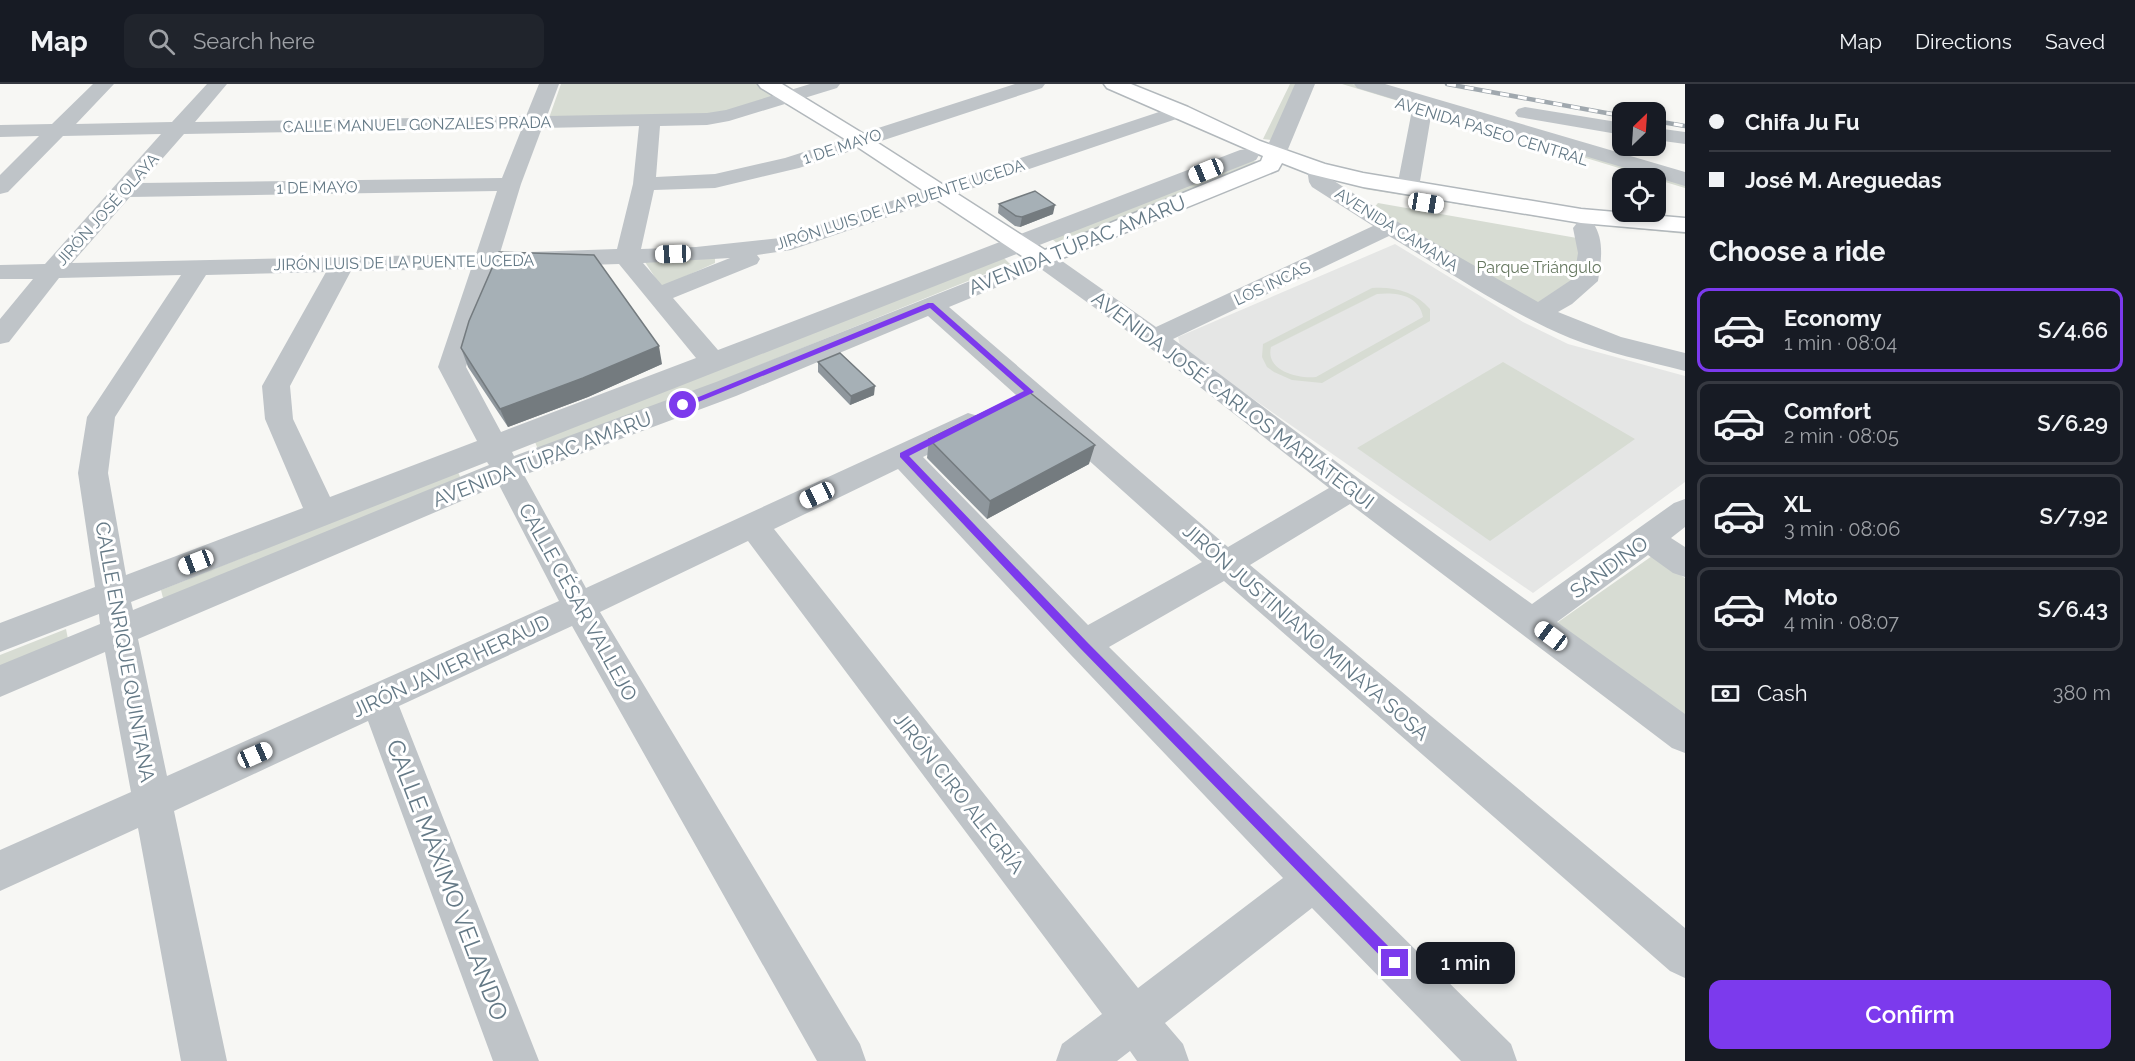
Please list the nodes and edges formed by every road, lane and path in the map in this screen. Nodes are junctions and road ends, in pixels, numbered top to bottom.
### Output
1 (104, 84) edge
2 (218, 84) edge
3 (549, 84) edge
4 (768, 84) edge
5 (830, 84) edge
6 (1035, 84) edge
7 (1114, 84) edge
8 (1305, 84) edge
9 (1373, 84) edge
10 (1356, 86) edge
11 (788, 97) junction
12 (1422, 110) junction
13 (1181, 111) junction
14 (534, 122) junction
15 (650, 122) junction
16 (1263, 125) dead end
17 (1612, 127) edge
18 (180, 128) junction
19 (0, 131) edge
20 (57, 131) junction
21 (1666, 135) edge
22 (1685, 138) edge
23 (860, 140) junction
24 (1251, 150) junction
25 (1272, 159) junction
26 (1614, 168) edge
27 (1319, 176) junction
28 (1685, 179) edge
29 (510, 184) junction
30 (644, 184) junction
31 (1666, 184) edge
32 (0, 187) edge
33 (1407, 188) junction
34 (124, 190) junction
35 (1685, 190) edge
36 (940, 192) junction
37 (1685, 225) edge
38 (1390, 227) junction
39 (1585, 228) junction
40 (1685, 237) edge
41 (783, 245) junction
42 (1032, 251) junction
43 (627, 256) junction
44 (485, 261) junction
45 (342, 265) junction
46 (199, 267) junction
47 (0, 272) edge
48 (51, 272) junction
49 (657, 296) junction
50 (931, 305) junction
51 (1538, 313) junction
52 (0, 336) edge
53 (1154, 338) junction
54 (714, 362) junction
55 (1685, 362) edge
56 (1030, 392) junction
57 (903, 455) junction
58 (499, 459) junction
59 (1351, 489) junction
60 (1685, 511) edge
61 (322, 515) junction
62 (753, 525) junction
63 (1647, 540) junction
64 (1227, 564) junction
65 (1685, 564) edge
66 (112, 594) junction
67 (579, 607) junction
68 (1532, 622) junction
69 (119, 632) junction
70 (0, 638) edge
71 (1083, 645) junction
72 (0, 681) edge
73 (378, 699) junction
74 (1685, 735) edge
75 (152, 801) junction
76 (0, 871) edge
77 (1313, 881) junction
78 (1685, 956) edge
79 (1132, 1019) junction
80 (204, 1061) edge
81 (516, 1061) edge
82 (843, 1061) edge
83 (1079, 1061) edge
84 (1166, 1061) edge
85 (1494, 1061) edge

1 - 20 street
2 - 18 street, JIRÓN JOSÉ OLAYA
3 - 14 street, CALLE CÉSAR VALLEJO
4 - 11 main road, AVENIDA JOSÉ CARLOS MARIÁTEGUI
5 - 11 street, CALLE MANUEL GONZALES PRADA
6 - 23 street, 1 DE MAYO
7 - 13 main road
8 - 25 street
9 - 17 street
10 - 12 street, AVENIDA PASEO CENTRAL
10 - 28 street, AVENIDA PASEO CENTRAL
11 - 15 street, CALLE MANUEL GONZALES PRADA
11 - 23 main road, AVENIDA JOSÉ CARLOS MARIÁTEGUI
12 - 26 street, AVENIDA PASEO CENTRAL
12 - 33 street
13 - 24 main road
13 - 36 street, JIRÓN LUIS DE LA PUENTE UCEDA
14 - 15 street, CALLE MANUEL GONZALES PRADA
14 - 18 street, CALLE MANUEL GONZALES PRADA
14 - 29 street, CALLE CÉSAR VALLEJO
15 - 30 street
16 - 24 street
18 - 20 street, CALLE MANUEL GONZALES PRADA
18 - 34 street, JIRÓN JOSÉ OLAYA
19 - 20 street, CALLE MANUEL GONZALES PRADA
20 - 32 street
21 - 22 street
23 - 30 street, 1 DE MAYO
23 - 36 main road, AVENIDA JOSÉ CARLOS MARIÁTEGUI
24 - 25 main road
24 - 42 street, AVENIDA TÚPAC AMARU
25 - 27 main road
25 - 42 main road, AVENIDA TÚPAC AMARU
27 - 33 main road
27 - 38 street, AVENIDA CAMANA
27 - 39 main road
29 - 34 street, 1 DE MAYO
29 - 44 street, CALLE CÉSAR VALLEJO
30 - 43 street
31 - 35 street
33 - 37 main road
34 - 48 street, JIRÓN JOSÉ OLAYA
36 - 41 street, JIRÓN LUIS DE LA PUENTE UCEDA
36 - 42 main road, AVENIDA JOSÉ CARLOS MARIÁTEGUI
38 - 51 street, AVENIDA CAMANA
38 - 53 street, LOS INCAS
39 - 40 main road
39 - 51 street
41 - 43 street, JIRÓN LUIS DE LA PUENTE UCEDA
41 - 49 street
42 - 50 street, AVENIDA TÚPAC AMARU
42 - 53 street, AVENIDA JOSÉ CARLOS MARIÁTEGUI
42 - 54 street, AVENIDA TÚPAC AMARU
43 - 44 street, JIRÓN LUIS DE LA PUENTE UCEDA
43 - 49 street
44 - 45 street, JIRÓN LUIS DE LA PUENTE UCEDA
44 - 58 street, CALLE CÉSAR VALLEJO
45 - 46 street, JIRÓN LUIS DE LA PUENTE UCEDA
45 - 61 street
46 - 48 street, JIRÓN LUIS DE LA PUENTE UCEDA
46 - 66 street, CALLE ENRIQUE QUINTANA
47 - 48 street, JIRÓN LUIS DE LA PUENTE UCEDA
48 - 52 street, JIRÓN JOSÉ OLAYA
49 - 54 street
50 - 56 street, JIRÓN JUSTINIANO MINAYA SOSA
50 - 58 street, AVENIDA TÚPAC AMARU
51 - 55 street, AVENIDA CAMANA
53 - 59 street, AVENIDA JOSÉ CARLOS MARIÁTEGUI
54 - 58 street, AVENIDA TÚPAC AMARU
56 - 57 street, JIRÓN JAVIER HERAUD
56 - 64 street, JIRÓN JUSTINIANO MINAYA SOSA
57 - 62 street, JIRÓN JAVIER HERAUD
57 - 71 street
58 - 61 street, AVENIDA TÚPAC AMARU
58 - 67 street, CALLE CÉSAR VALLEJO
58 - 69 street, AVENIDA TÚPAC AMARU
59 - 64 street
59 - 68 street, AVENIDA JOSÉ CARLOS MARIÁTEGUI
60 - 63 street, SANDINO
61 - 66 street, AVENIDA TÚPAC AMARU
62 - 67 street, JIRÓN JAVIER HERAUD
62 - 79 street, JIRÓN CIRO ALEGRÍA
63 - 65 street
63 - 68 street, SANDINO
64 - 71 street
64 - 78 street, JIRÓN JUSTINIANO MINAYA SOSA
66 - 69 street, CALLE ENRIQUE QUINTANA
66 - 70 street, AVENIDA TÚPAC AMARU
67 - 73 street, JIRÓN JAVIER HERAUD
67 - 82 street, CALLE CÉSAR VALLEJO
68 - 74 street, AVENIDA JOSÉ CARLOS MARIÁTEGUI
69 - 72 street, AVENIDA TÚPAC AMARU
69 - 75 street, CALLE ENRIQUE QUINTANA
71 - 77 street
73 - 75 street, JIRÓN JAVIER HERAUD
73 - 81 street, CALLE MÁXIMO VELANDO
75 - 76 street, JIRÓN JAVIER HERAUD
75 - 80 street, CALLE ENRIQUE QUINTANA
77 - 79 street
77 - 85 street
79 - 83 street
79 - 84 street, JIRÓN CIRO ALEGRÍA

